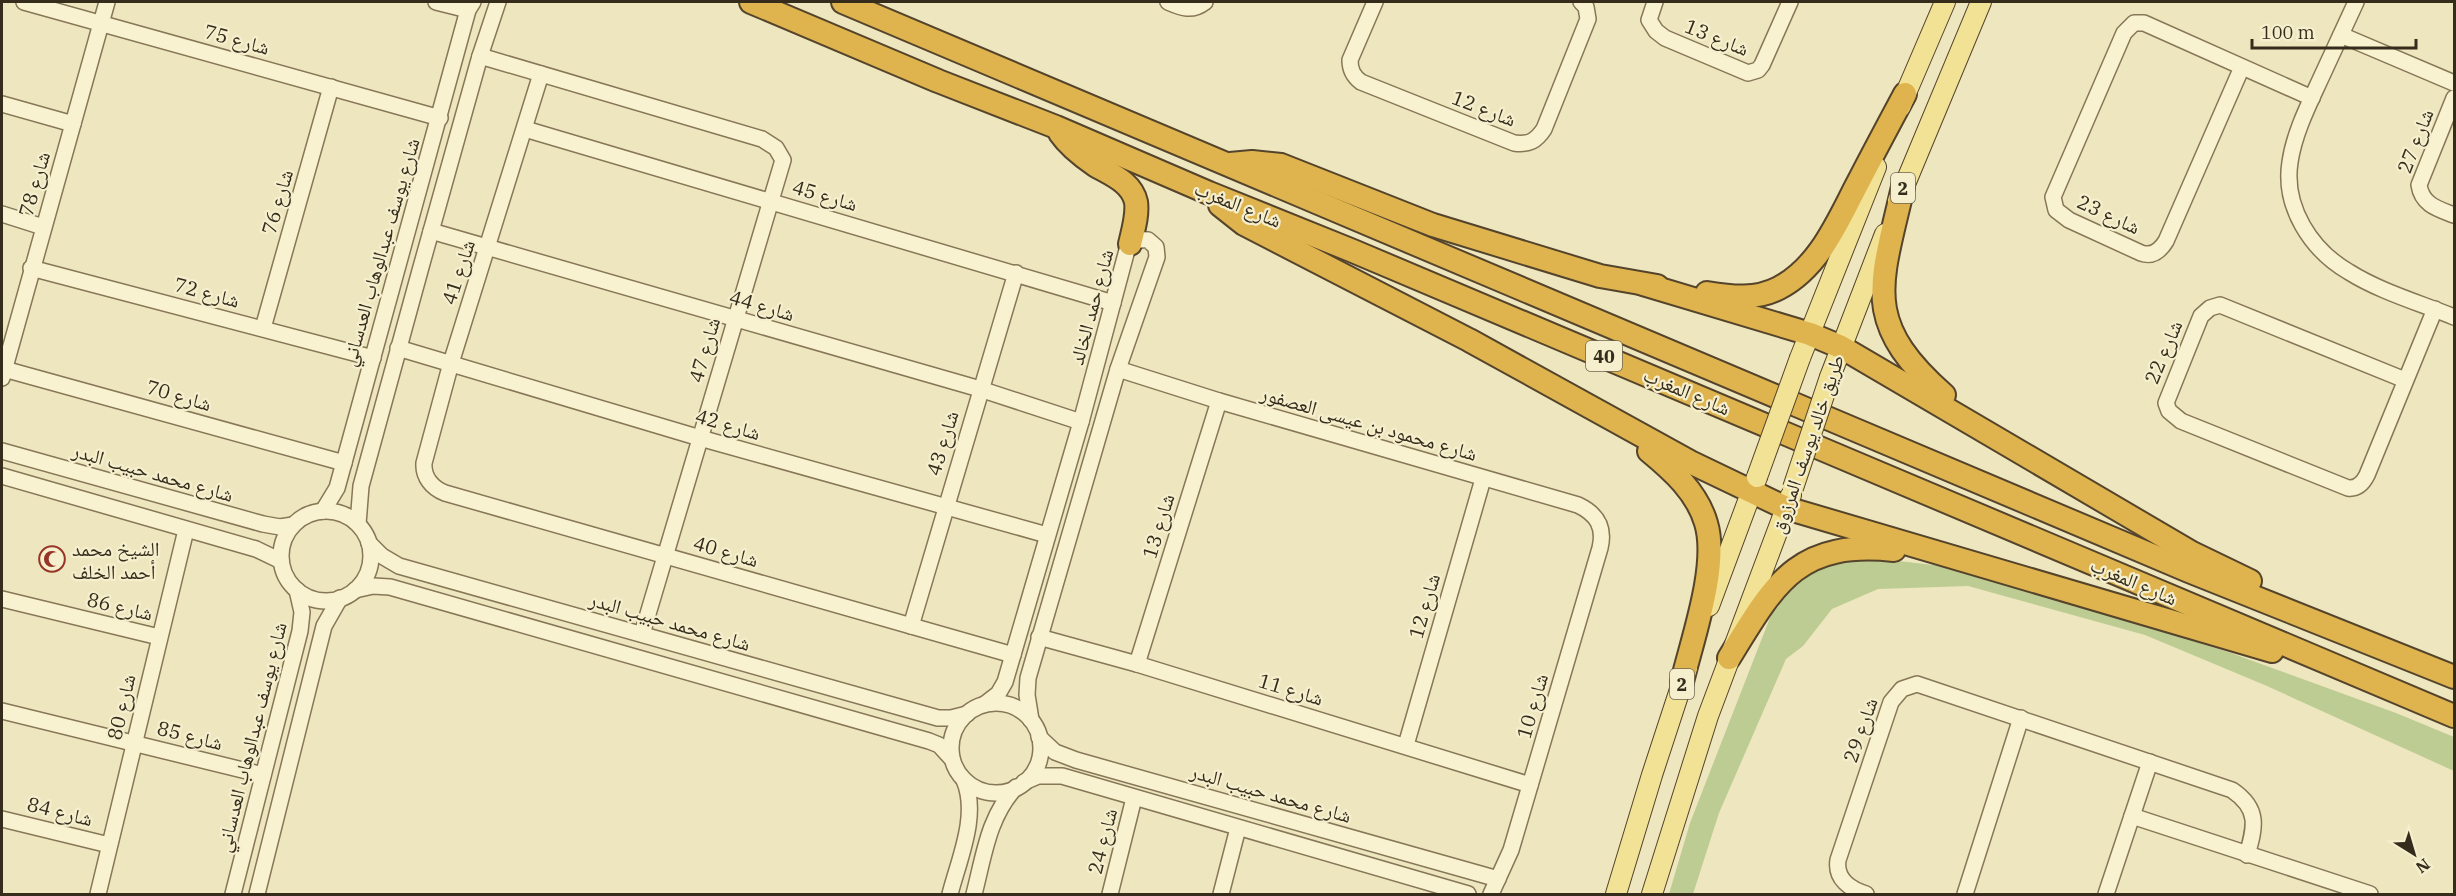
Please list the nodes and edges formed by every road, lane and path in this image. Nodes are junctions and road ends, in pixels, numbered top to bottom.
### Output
1 (24, 2) edge
2 (107, 2) edge
3 (436, 2) edge
4 (751, 2) edge
5 (843, 2) edge
6 (1168, 2) edge
7 (1205, 2) edge
8 (1375, 2) edge
9 (1581, 2) edge
10 (1655, 2) edge
11 (1790, 2) edge
12 (1945, 2) edge
13 (1982, 2) edge
14 (2356, 2) edge
15 (495, 5) edge
16 (470, 6) edge
17 (101, 23) junction
18 (2341, 35) junction
19 (480, 56) junction
20 (2242, 67) junction
21 (541, 74) junction
22 (2454, 83) edge
23 (331, 87) junction
24 (1905, 93) junction
25 (2312, 98) junction
26 (2454, 98) edge
27 (2, 104) edge
28 (440, 118) junction
29 (73, 124) junction
30 (1056, 127) junction
31 (525, 129) junction
32 (1226, 165) junction
33 (1903, 187) junction
34 (1209, 193) junction
35 (772, 201) junction
36 (2, 214) edge
37 (2454, 215) edge
38 (43, 227) junction
39 (431, 231) junction
40 (1130, 244) junction
41 (488, 247) junction
42 (398, 264) junction
43 (421, 267) junction
44 (31, 268) junction
45 (1016, 273) junction
46 (1643, 284) junction
47 (391, 292) junction
48 (411, 302) junction
49 (1113, 303) junction
50 (2435, 309) junction
51 (2454, 317) edge
52 (735, 319) junction
53 (8, 325) edge
54 (263, 328) junction
55 (1810, 334) junction
56 (1841, 347) junction
57 (398, 348) junction
58 (373, 357) junction
59 (451, 363) junction
60 (1118, 369) junction
61 (3, 373) edge
62 (2405, 380) junction
63 (980, 389) junction
64 (1219, 401) junction
65 (1599, 414) junction
66 (1081, 422) junction
67 (1981, 427) junction
68 (700, 438) junction
69 (2, 451) edge
70 (1069, 462) junction
71 (344, 463) junction
72 (1089, 468) junction
73 (80, 473) junction
74 (2, 476) edge
75 (1483, 478) junction
76 (115, 483) junction
77 (430, 483) joint
78 (1754, 484) junction
79 (1060, 492) junction
80 (75, 498) junction
81 (1080, 498) junction
82 (1790, 498) junction
83 (103, 506) junction
84 (945, 507) junction
85 (323, 511) junction
86 (358, 524) junction
87 (293, 525) junction
88 (1600, 526) joint
89 (186, 530) junction
90 (1047, 535) junction
91 (369, 543) junction
92 (667, 556) junction
93 (1949, 557) junction
94 (281, 561) junction
95 (399, 566) junction
96 (390, 587) junction
97 (297, 590) junction
98 (355, 590) junction
99 (501, 595) junction
100 (340, 598) junction
101 (2, 599) edge
102 (530, 603) junction
103 (495, 617) junction
104 (302, 619) junction
105 (521, 623) junction
106 (324, 626) junction
107 (911, 626) junction
108 (642, 634) junction
109 (159, 637) junction
110 (1039, 637) junction
111 (2379, 646) junction
112 (1013, 655) junction
113 (1729, 658) junction
114 (1137, 664) junction
115 (774, 672) junction
116 (2352, 672) junction
117 (2454, 677) edge
118 (805, 681) junction
119 (1682, 682) junction
120 (764, 694) junction
121 (795, 703) junction
122 (985, 704) junction
123 (2, 711) edge
124 (921, 714) junction
125 (967, 714) junction
126 (2454, 716) edge
127 (2021, 718) junction
128 (1031, 720) junction
129 (914, 736) junction
130 (1039, 737) junction
131 (134, 743) junction
132 (1406, 746) junction
133 (952, 759) junction
134 (1076, 760) junction
135 (2150, 762) junction
136 (263, 775) junction
137 (1068, 778) junction
138 (964, 780) junction
139 (1020, 785) junction
140 (1530, 785) junction
141 (1134, 798) junction
142 (2132, 816) junction
143 (969, 818) junction
144 (2, 819) edge
145 (992, 824) junction
146 (1305, 825) junction
147 (1238, 828) junction
148 (1327, 831) junction
149 (1295, 844) junction
150 (109, 845) junction
151 (1320, 852) junction
152 (2247, 855) junction
153 (1497, 879) junction
154 (98, 894) edge
155 (233, 894) edge
156 (257, 894) edge
157 (950, 894) edge
158 (975, 894) edge
159 (1110, 894) edge
160 (1221, 894) edge
161 (1468, 894) edge
162 (1491, 894) edge
163 (1616, 894) edge
164 (1652, 894) edge
165 (1866, 894) edge
166 (1965, 894) edge
167 (2106, 894) edge
168 (2370, 894) edge

1 - 17 street, شارع 75
2 - 17 street, شارع 78
3 - 16 street
4 - 30 highway, شارع المغرب / 40
5 - 32 highway, شارع المغرب / 40
6 - 7 street
8 - 9 street, شارع 12
10 - 11 street, شارع 13
12 - 24 main road, طريق خالد يوسف المرزوق / 2
13 - 33 main road, طريق خالد يوسف المرزوق / 2
14 - 18 street
15 - 19 street
16 - 28 street, شارع يوسف عبدالوهاب العدساني
17 - 23 street, شارع 75
17 - 29 street, شارع 78
18 - 22 street
18 - 25 street
19 - 21 street
19 - 39 street
20 - 20 street, شارع 23
20 - 25 street, شارع 23
21 - 31 street, شارع 41
21 - 35 street, شارع 47
23 - 28 street, شارع 75
23 - 54 street, شارع 76
24 - 46 highway
24 - 55 main road, طريق خالد يوسف المرزوق / 2
25 - 50 street
26 - 37 street, شارع 27
27 - 29 street
28 - 42 street, شارع يوسف عبدالوهاب العدساني
29 - 38 street, شارع 78
30 - 34 highway, شارع المغرب / 40
30 - 40 highway
31 - 35 street, شارع 45
31 - 41 street, شارع 41
32 - 46 highway
32 - 111 highway, شارع المغرب / 40
33 - 56 main road, طريق خالد يوسف المرزوق / 2
33 - 67 highway
34 - 65 highway
34 - 116 highway, شارع المغرب / 40
35 - 45 street, شارع 45
35 - 52 street, شارع 47
36 - 38 street
38 - 44 street, شارع 78
39 - 41 street, شارع 44
39 - 43 street
40 - 49 street, شارع حمد الخالد
40 - 60 street, شارع حمد الخالد
41 - 52 street, شارع 44
41 - 59 street, شارع 41
42 - 43 street
42 - 47 street, شارع يوسف عبدالوهاب العدساني
43 - 48 street
44 - 53 street, شارع 78
44 - 54 street, شارع 72
45 - 49 street, شارع 45
45 - 63 street, شارع 43
46 - 55 highway
47 - 48 street
47 - 58 street, شارع يوسف عبدالوهاب العدساني
48 - 57 street
49 - 66 street, شارع حمد الخالد
50 - 51 street
50 - 62 street, شارع 22
52 - 63 street, شارع 44
52 - 68 street, شارع 47
53 - 61 street, شارع 78
54 - 58 street, شارع 72
55 - 56 highway
55 - 78 main road, طريق خالد يوسف المرزوق / 2, bridge
56 - 67 highway
56 - 82 main road, طريق خالد يوسف المرزوق / 2, bridge
57 - 59 street, شارع 42
57 - 86 street
58 - 71 street, شارع يوسف عبدالوهاب العدساني
59 - 68 street, شارع 42
59 - 77 street, شارع 41
60 - 64 street, شارع محمود بن عيسى العصفور
60 - 72 street, شارع حمد الخالد
61 - 71 street, شارع 70
62 - 62 street, شارع 22
63 - 66 street, شارع 44
63 - 84 street, شارع 43
64 - 75 street, شارع محمود بن عيسى العصفور
64 - 114 street, شارع 13
65 - 78 highway
65 - 119 highway
66 - 70 street, شارع حمد الخالد
67 - 111 highway
68 - 84 street, شارع 42
68 - 92 street, شارع 47
69 - 73 street, شارع محمد حبيب البدر
70 - 72 street
70 - 79 street, شارع حمد الخالد
71 - 85 street, شارع يوسف عبدالوهاب العدساني
72 - 81 street, شارع حمد الخالد
73 - 76 street, شارع محمد حبيب البدر
73 - 80 street
74 - 80 street
75 - 88 street, شارع محمود بن عيسى العصفور
75 - 132 street, شارع 12
76 - 83 street
76 - 87 street, شارع محمد حبيب البدر
77 - 92 street, شارع 40
78 - 82 highway
78 - 119 main road, طريق خالد يوسف المرزوق / 2
79 - 81 street
79 - 90 street, شارع حمد الخالد
80 - 83 street
81 - 110 street, شارع حمد الخالد
82 - 93 highway
82 - 113 main road, طريق خالد يوسف المرزوق / 2
83 - 89 street
84 - 90 street, شارع 42
84 - 107 street, شارع 43
85 - 86 street
85 - 87 street
86 - 91 street
87 - 94 street
88 - 140 street, شارع 10
89 - 94 street
89 - 109 street, شارع 80
90 - 112 street, شارع حمد الخالد
91 - 95 street, شارع محمد حبيب البدر
91 - 98 street
92 - 107 street, شارع 40
92 - 108 street, شارع 47
93 - 113 highway
93 - 116 highway
94 - 97 street
95 - 96 street
95 - 99 street, شارع محمد حبيب البدر
96 - 98 street
96 - 103 street
97 - 100 street
97 - 104 street, شارع يوسف عبدالوهاب العدساني
98 - 100 street
99 - 102 street, شارع محمد حبيب البدر
99 - 103 street
100 - 106 street
101 - 109 street, شارع 86
102 - 105 street
102 - 108 street, شارع محمد حبيب البدر
103 - 105 street
104 - 106 street
104 - 136 street, شارع يوسف عبدالوهاب العدساني
105 - 120 street
106 - 156 street
107 - 112 street, شارع 40
108 - 115 street, شارع محمد حبيب البدر
109 - 131 street, شارع 80
110 - 114 street, شارع 11
110 - 128 street, شارع حمد الخالد
111 - 117 highway, شارع المغرب / 40
112 - 122 street, شارع حمد الخالد
113 - 164 main road, طريق خالد يوسف المرزوق / 2
114 - 132 street, شارع 11
115 - 118 street, شارع محمد حبيب البدر
115 - 120 street
116 - 126 highway, شارع المغرب / 40
118 - 121 street
118 - 124 street, شارع محمد حبيب البدر
119 - 163 main road, طريق خالد يوسف المرزوق / 2
120 - 121 street
121 - 129 street
122 - 125 street
122 - 128 street
123 - 131 street, شارع 85
124 - 125 street, شارع محمد حبيب البدر
124 - 129 street
125 - 133 street
127 - 135 street, شارع 29
127 - 165 street, شارع 29
127 - 166 street
128 - 130 street
129 - 133 street
130 - 134 street, شارع محمد حبيب البدر
130 - 139 street
131 - 136 street, شارع 85
131 - 150 street, شارع 80
132 - 140 street, شارع 11
133 - 138 street
134 - 137 street
134 - 146 street, شارع محمد حبيب البدر
135 - 142 street
135 - 152 street, شارع 29
136 - 155 street, شارع يوسف عبدالوهاب العدساني
137 - 139 street
137 - 141 street
138 - 139 street
138 - 143 street
139 - 145 street
140 - 153 street, شارع 10
141 - 147 street
141 - 159 street, شارع 24
142 - 152 street
142 - 167 street
143 - 145 street
143 - 157 street
144 - 150 street, شارع 84
145 - 158 street
146 - 148 street, شارع محمد حبيب البدر
146 - 149 street
147 - 149 street
147 - 160 street
148 - 151 street
148 - 153 street, شارع محمد حبيب البدر
149 - 151 street
150 - 154 street, شارع 80
151 - 161 street
152 - 168 street
153 - 162 street, شارع 10

